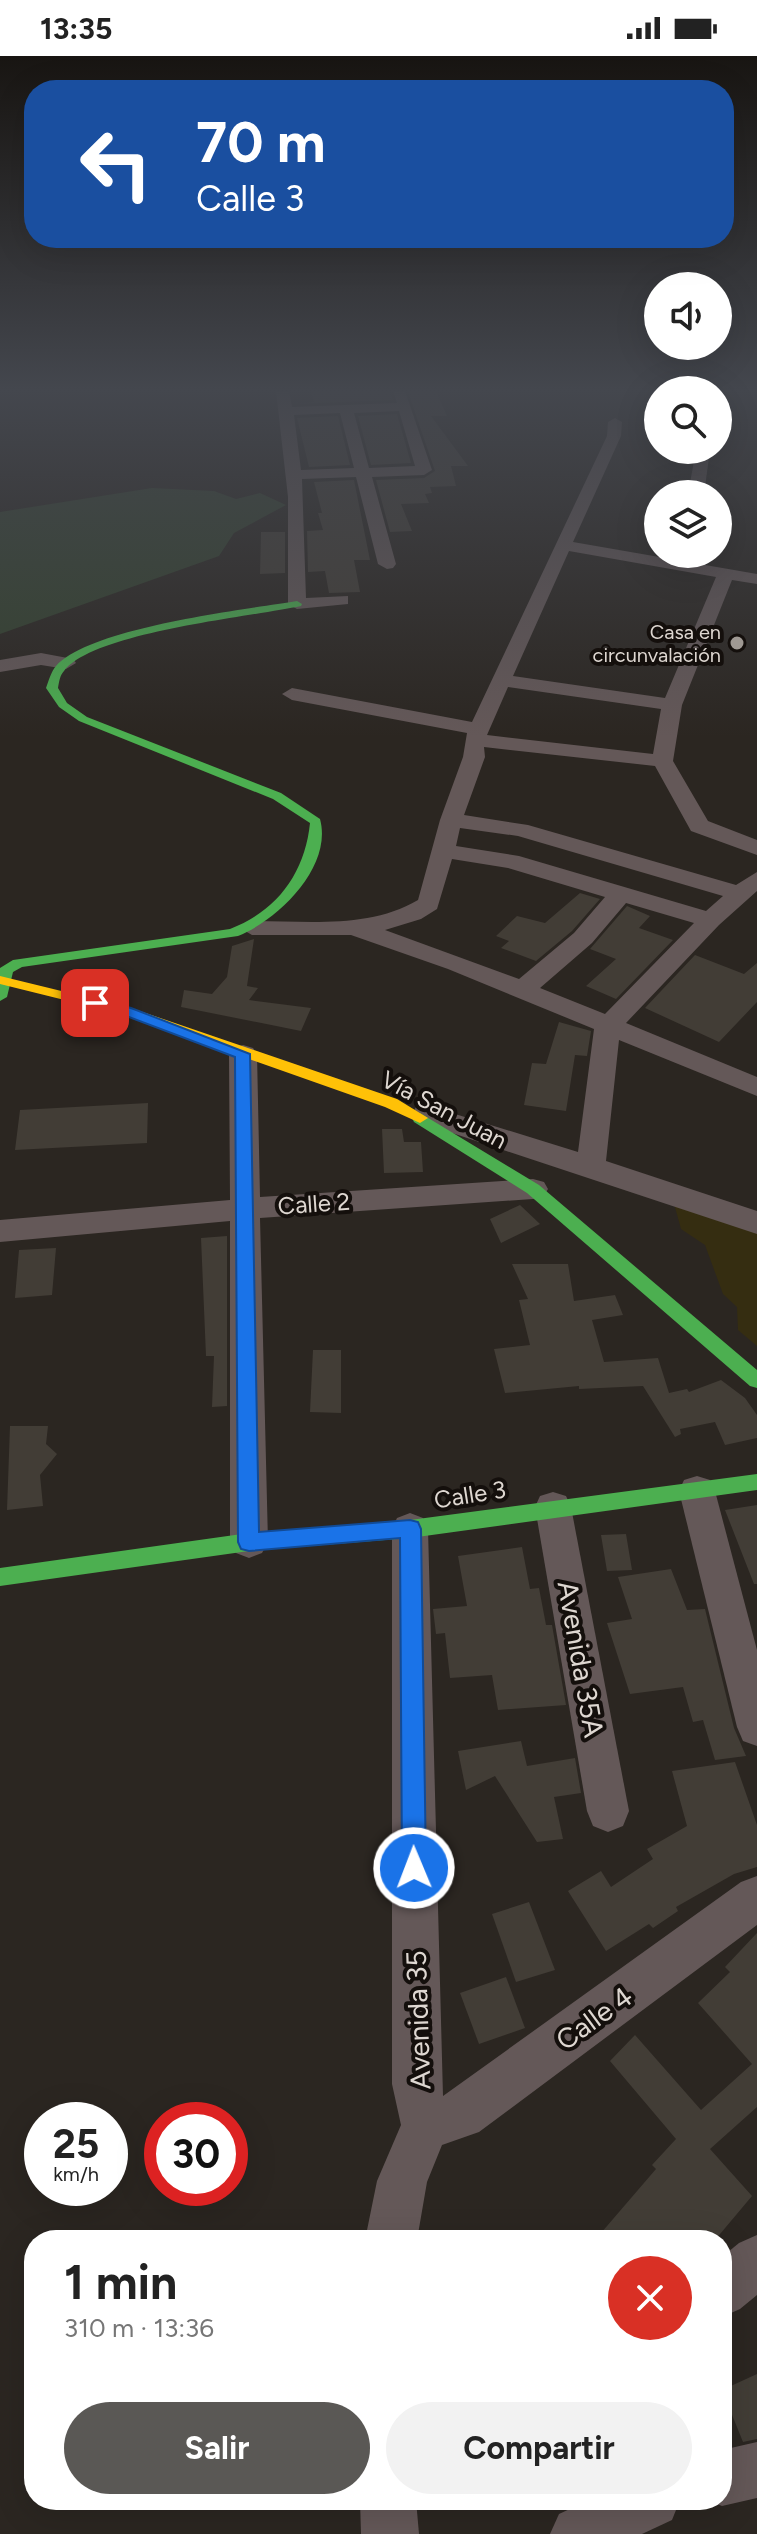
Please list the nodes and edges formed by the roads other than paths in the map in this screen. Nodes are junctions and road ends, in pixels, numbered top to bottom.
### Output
1 (298, 507) edge
2 (373, 507) edge
3 (580, 507) edge
4 (561, 545) junction
5 (644, 555) edge
6 (387, 564) dead end
7 (708, 568) edge
8 (726, 574) junction
9 (757, 579) edge
10 (342, 600) dead end
11 (297, 604) junction
12 (66, 663) junction
13 (0, 666) edge
14 (501, 680) junction
15 (292, 694) dead end
16 (672, 705) junction
17 (476, 734) junction
18 (662, 761) junction
19 (451, 820) junction
20 (757, 848) edge
21 (446, 851) junction
22 (749, 887) edge
23 (622, 892) junction
24 (418, 913) junction
25 (710, 920) junction
26 (252, 928) junction
27 (353, 928) junction
28 (418, 948) junction
29 (1, 986) edge
30 (523, 989) junction
31 (607, 1027) junction
32 (243, 1054) junction
33 (757, 1087) edge
34 (391, 1103) junction
35 (591, 1166) junction
36 (533, 1189) junction
37 (244, 1209) junction
38 (757, 1223) edge
39 (0, 1231) edge
40 (757, 1381) edge
41 (757, 1482) edge
42 (697, 1491) junction
43 (553, 1507) junction
44 (410, 1529) junction
45 (249, 1542) junction
46 (0, 1577) edge
47 (757, 1727) edge
48 (608, 1811) dead end
49 (757, 1898) edge
50 (426, 2126) junction
51 (393, 2230) edge
52 (757, 2261) edge
53 (732, 2282) edge
54 (757, 2470) edge
55 (732, 2476) edge
56 (389, 2510) edge
57 (631, 2510) edge
58 (390, 2534) edge
59 (579, 2534) edge

1 - 11 street
2 - 6 street
3 - 4 street
4 - 5 street
4 - 14 street
7 - 8 street
8 - 9 street
8 - 16 street
10 - 11 street
11 - 12 street
12 - 13 street
12 - 26 street
14 - 16 street
14 - 17 street
15 - 17 street
16 - 18 street
17 - 18 street
17 - 19 street
18 - 20 street
19 - 21 street
19 - 22 street
21 - 23 street
21 - 24 street
22 - 25 street
23 - 25 street
23 - 30 street
24 - 27 street
24 - 28 street
25 - 31 street
26 - 27 street
26 - 29 street
27 - 28 street
28 - 30 street
29 - 32 street, Vía San Juan
30 - 31 street
31 - 33 street
31 - 35 street
32 - 34 street, Vía San Juan
32 - 37 street
34 - 35 street
34 - 36 street, Vía San Juan
35 - 38 street
36 - 37 street, Calle 2
36 - 40 street, Vía San Juan
37 - 39 street, Calle 2
37 - 45 street
41 - 42 street, Calle 3
42 - 43 street, Calle 3
42 - 47 street
43 - 44 street, Calle 3
43 - 48 street, Avenida 35A
44 - 45 street, Calle 3
44 - 50 street, Avenida 35
45 - 46 street, Calle 3
49 - 50 street, Calle 4
50 - 51 street
52 - 53 street
54 - 55 street
56 - 58 street
57 - 59 street

